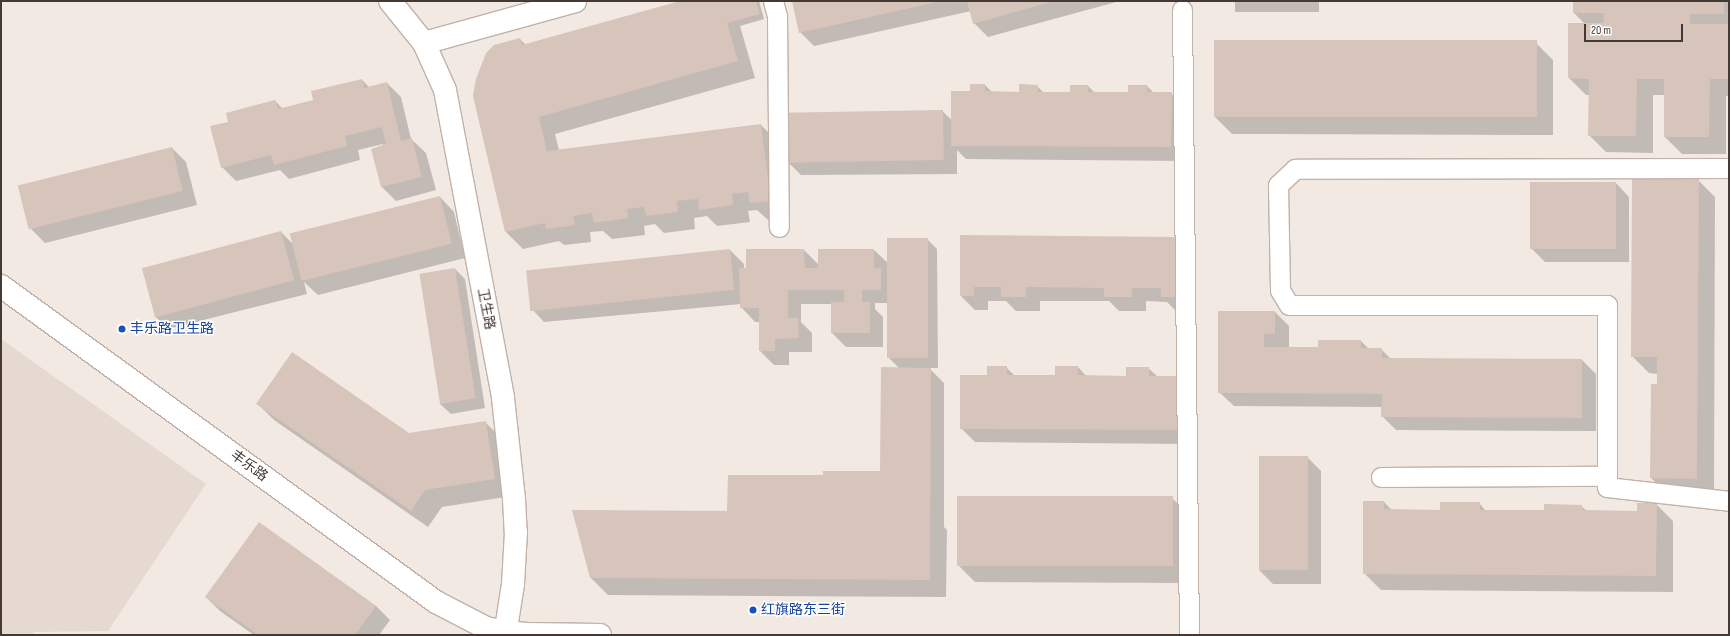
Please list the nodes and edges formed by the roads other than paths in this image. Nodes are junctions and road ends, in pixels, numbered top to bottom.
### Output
1 (390, 1) edge
2 (575, 1) edge
3 (773, 1) edge
4 (1182, 10) dead end
5 (424, 43) junction
6 (1729, 168) edge
7 (779, 227) dead end
8 (1, 286) edge
9 (1608, 476) junction
10 (1381, 477) dead end
11 (1729, 502) edge
12 (505, 634) edge
13 (600, 635) edge
14 (1189, 635) edge

1 - 5 street, 卫生路
2 - 5 street
3 - 7 lane
4 - 14 lane
5 - 12 street, 卫生路
6 - 9 lane
8 - 12 street, 丰乐路
9 - 10 lane
9 - 11 lane
12 - 13 street, 丰乐路

